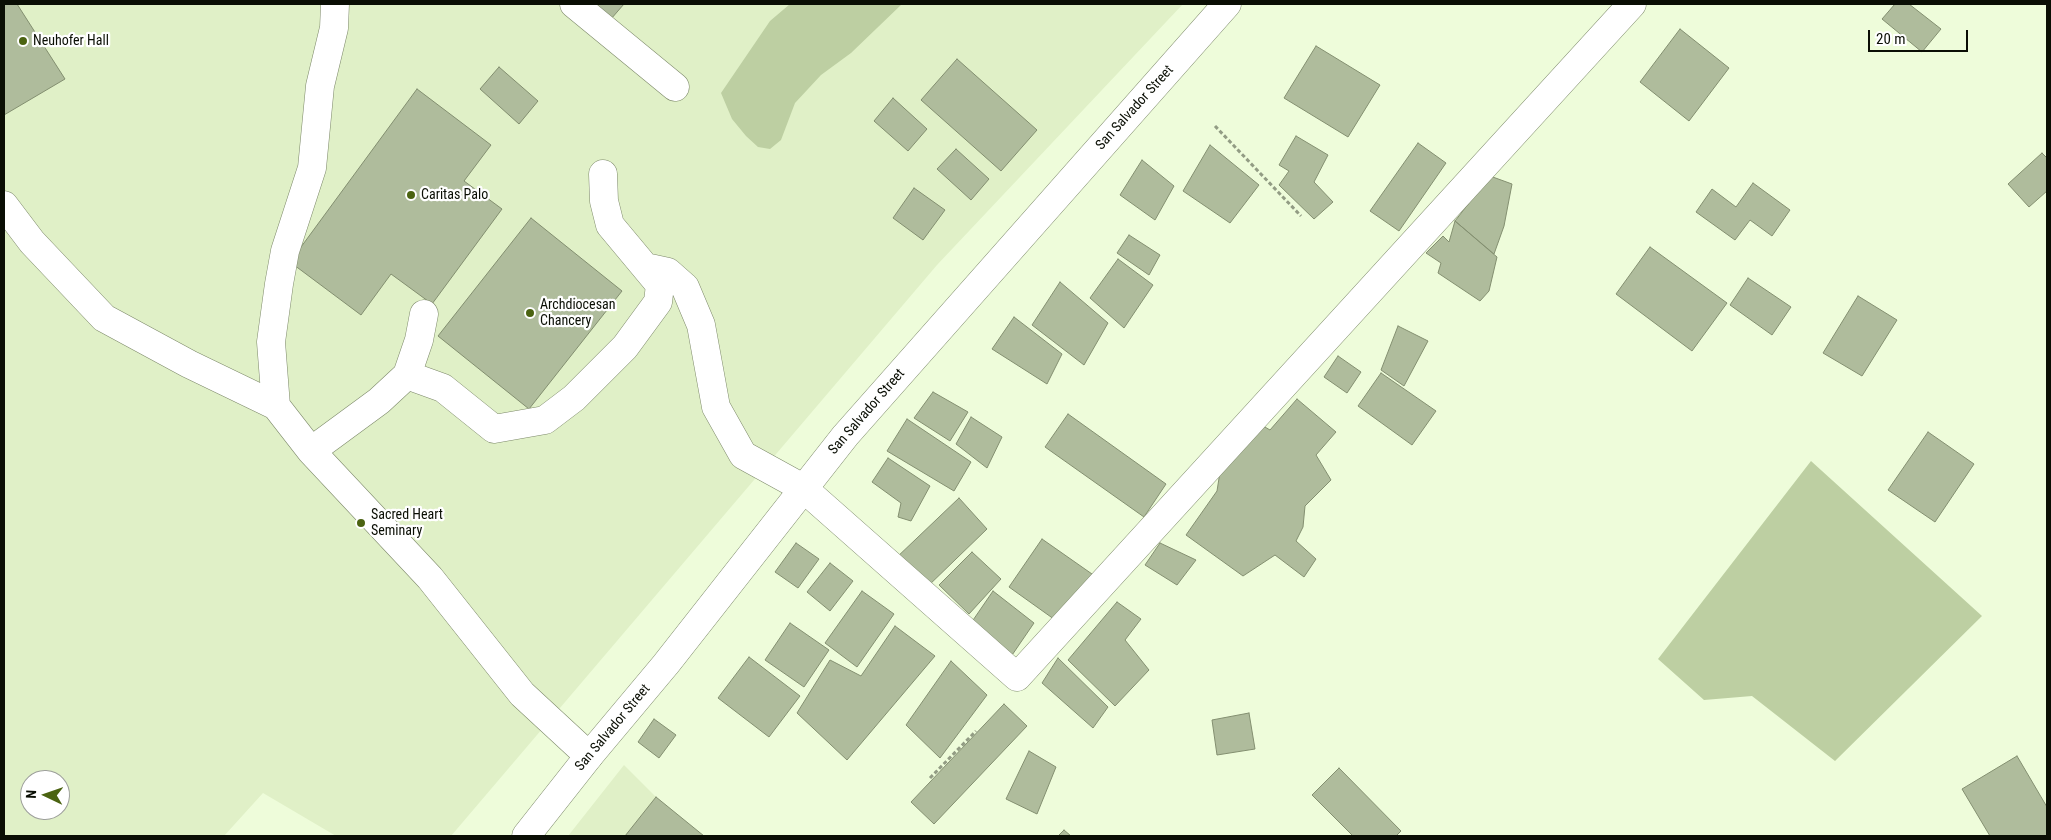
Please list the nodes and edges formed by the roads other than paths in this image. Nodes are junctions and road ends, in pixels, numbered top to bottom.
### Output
1 (335, 4) edge
2 (574, 4) edge
3 (1227, 4) edge
4 (1632, 4) edge
5 (675, 87) dead end
6 (603, 174) dead end
7 (4, 205) edge
8 (645, 267) junction
9 (424, 314) dead end
10 (407, 375) junction
11 (276, 406) junction
12 (311, 451) junction
13 (803, 488) junction
14 (589, 756) junction
15 (526, 836) edge

1 - 11 main road
2 - 5 main road
3 - 13 main road, San Salvador Street
4 - 13 main road
6 - 8 main road
7 - 11 main road
8 - 10 main road
8 - 13 main road
9 - 10 main road
10 - 12 main road
11 - 12 main road
12 - 14 main road
13 - 14 main road, San Salvador Street
14 - 15 main road, San Salvador Street

